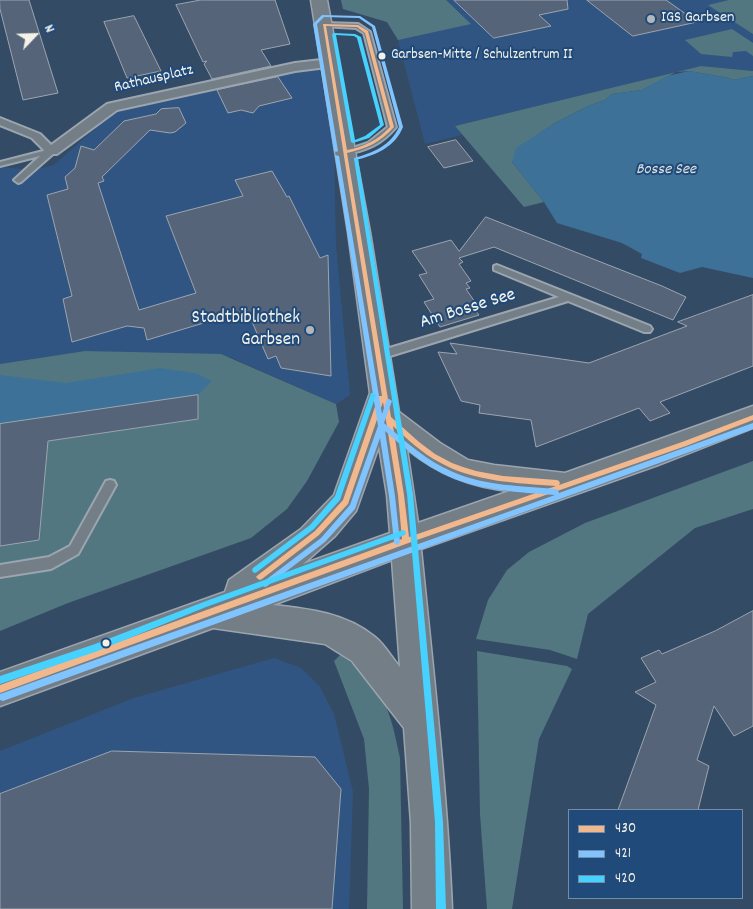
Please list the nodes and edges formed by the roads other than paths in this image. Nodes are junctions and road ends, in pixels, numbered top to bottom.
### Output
1 (319, 0) edge
2 (324, 25) junction
3 (330, 64) junction
4 (0, 121) edge
5 (51, 151) junction
6 (346, 152) junction
7 (0, 164) edge
8 (18, 180) dead end
9 (497, 268) dead end
10 (569, 298) junction
11 (647, 329) dead end
12 (377, 356) junction
13 (385, 406) junction
14 (753, 417) edge
15 (567, 484) junction
16 (110, 485) dead end
17 (406, 541) junction
18 (0, 571) edge
19 (209, 612) junction
20 (0, 689) edge
21 (423, 724) junction
22 (432, 909) edge

1 - 2 street
2 - 3 street
2 - 6 lane
3 - 5 street, Rathausplatz
3 - 6 street
4 - 5 street
5 - 7 lane, Rathausplatz
5 - 8 lane
6 - 12 street
9 - 10 lane, Am Bosse See
10 - 11 lane, Am Bosse See
10 - 12 lane, Am Bosse See
12 - 13 street
13 - 15 street
13 - 17 street
13 - 19 street
14 - 15 street
15 - 17 street
16 - 18 lane
17 - 19 street
17 - 21 street
19 - 20 street
19 - 21 street
21 - 22 street

